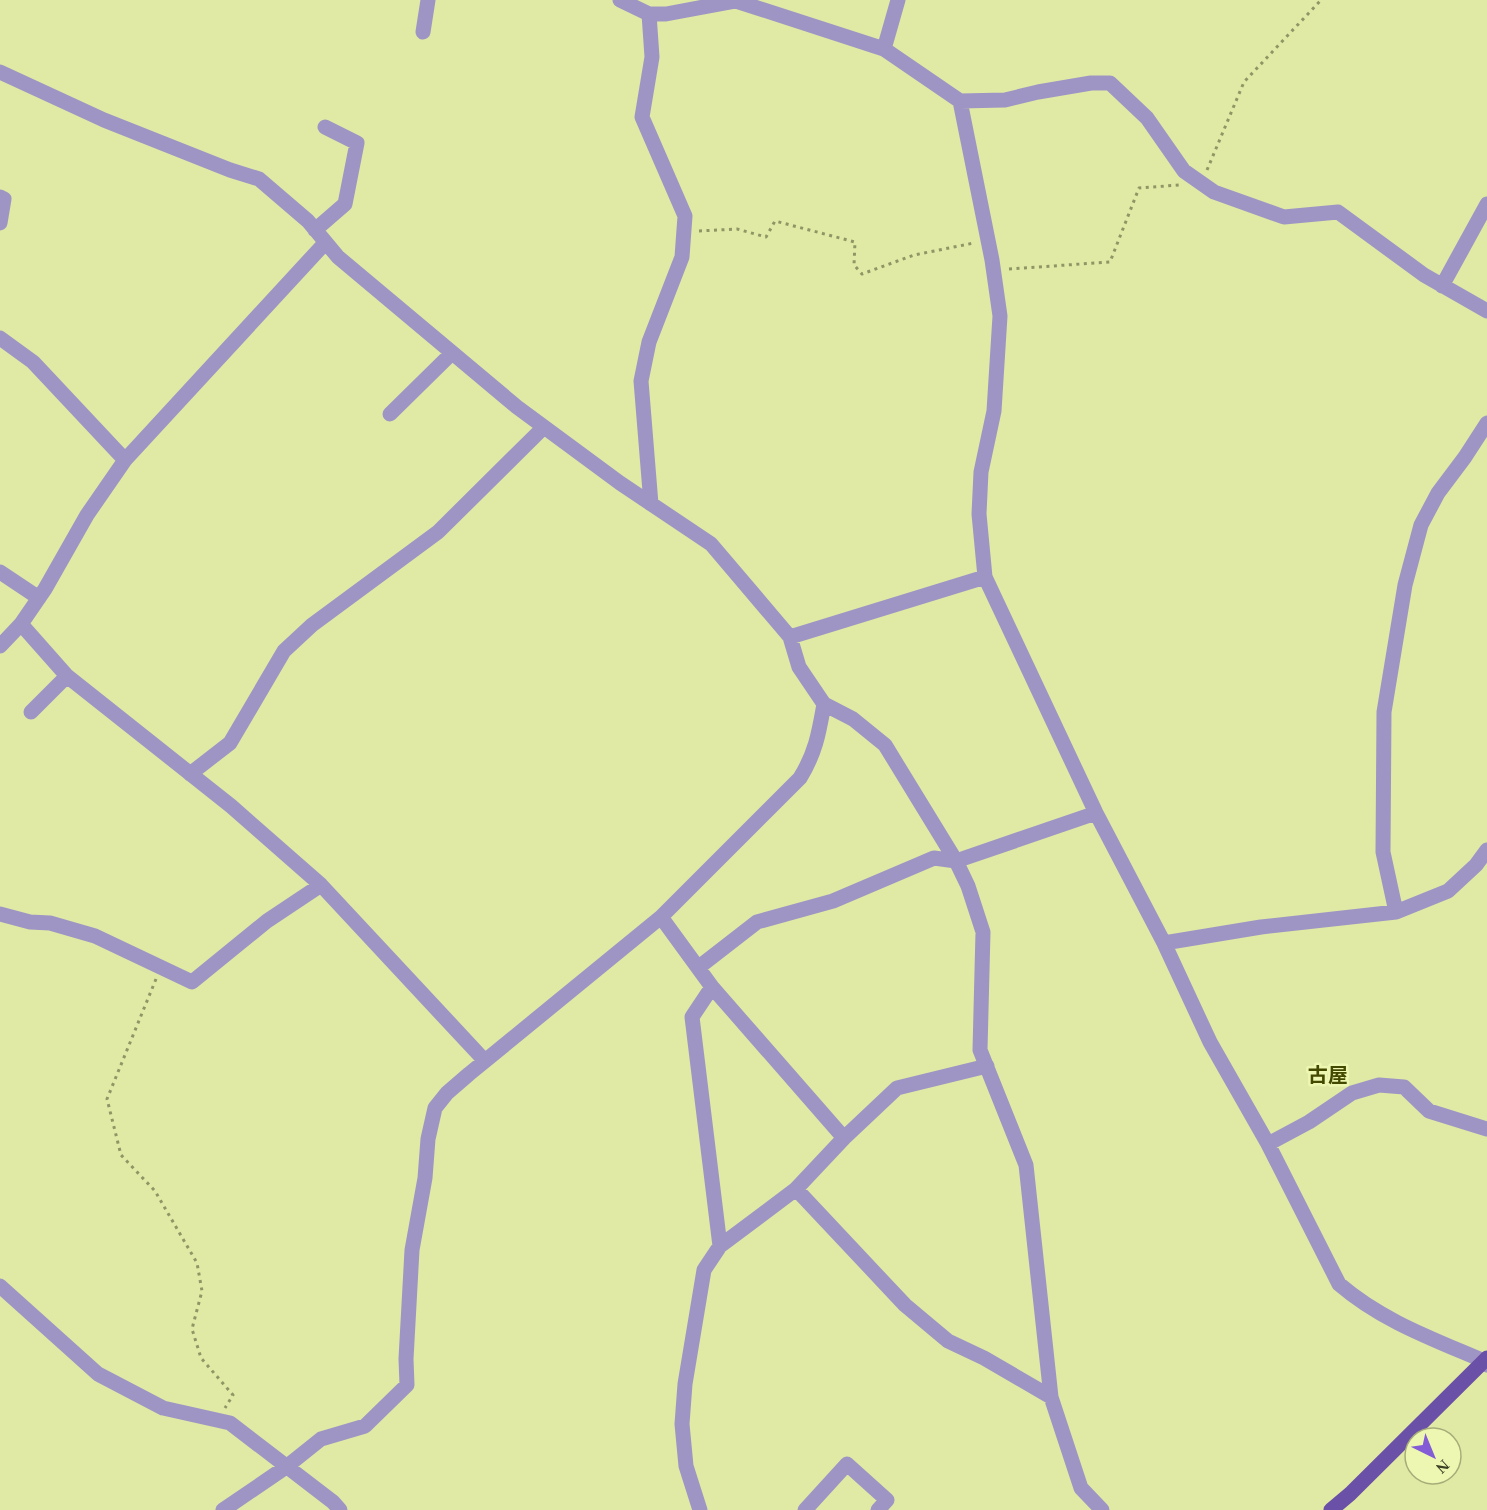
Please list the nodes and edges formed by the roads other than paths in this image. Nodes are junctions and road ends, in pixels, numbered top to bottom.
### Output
1 (428, 0) edge
2 (620, 0) edge
3 (898, 0) edge
4 (769, 5) edge
5 (649, 14) junction
6 (423, 32) dead end
7 (884, 49) junction
8 (0, 72) edge
9 (960, 101) junction
10 (325, 128) dead end
11 (0, 197) edge
12 (1487, 204) edge
13 (0, 223) edge
14 (315, 230) junction
15 (325, 243) junction
16 (1442, 286) junction
17 (1487, 311) edge
18 (0, 338) edge
19 (452, 353) junction
20 (390, 414) dead end
21 (1487, 423) edge
22 (544, 427) junction
23 (125, 460) junction
24 (651, 504) junction
25 (0, 572) edge
26 (985, 577) junction
27 (39, 598) junction
28 (21, 624) junction
29 (790, 637) junction
30 (0, 646) edge
31 (67, 676) junction
32 (824, 704) junction
33 (31, 712) dead end
34 (190, 774) junction
35 (1096, 813) junction
36 (1487, 850) edge
37 (956, 861) junction
38 (321, 885) junction
39 (1396, 912) junction
40 (0, 916) edge
41 (661, 917) junction
42 (1164, 943) junction
43 (699, 967) junction
44 (712, 987) junction
45 (485, 1061) junction
46 (987, 1066) junction
47 (1487, 1129) edge
48 (844, 1137) junction
49 (1268, 1144) junction
50 (796, 1189) junction
51 (720, 1246) junction
52 (0, 1286) edge
53 (1486, 1361) edge
54 (1051, 1397) junction
55 (285, 1467) junction
56 (223, 1510) edge
57 (340, 1510) edge
58 (700, 1510) edge
59 (805, 1510) edge
60 (878, 1510) edge
61 (1102, 1510) edge
62 (1331, 1510) edge

1 - 6 street
2 - 5 street
3 - 7 street
4 - 5 street
4 - 7 street
5 - 24 street
7 - 9 street
8 - 14 street
9 - 16 street
9 - 26 street
10 - 14 street
11 - 13 street
12 - 16 street
14 - 15 street
15 - 19 street
15 - 23 street
16 - 17 street
18 - 23 street
19 - 20 street
19 - 22 street
21 - 39 street
22 - 24 street
22 - 34 street
23 - 27 street
24 - 29 street
25 - 27 street
26 - 29 street
26 - 35 street
27 - 28 street
28 - 30 street
28 - 31 street
29 - 32 street
31 - 33 street
31 - 34 street
32 - 37 street
32 - 41 street
34 - 38 street
35 - 37 street
35 - 42 street
36 - 39 street
37 - 43 street
37 - 46 street
38 - 40 street
38 - 45 street
39 - 42 street
41 - 43 street
41 - 45 street
42 - 49 street
43 - 44 street
44 - 48 street
44 - 51 street
45 - 55 street
46 - 48 street
46 - 54 street
47 - 49 street
48 - 50 street
49 - 53 street
50 - 51 street
50 - 54 street
51 - 58 street
52 - 55 street
53 - 62 main road
54 - 61 street
55 - 56 street
55 - 57 street
59 - 60 street

